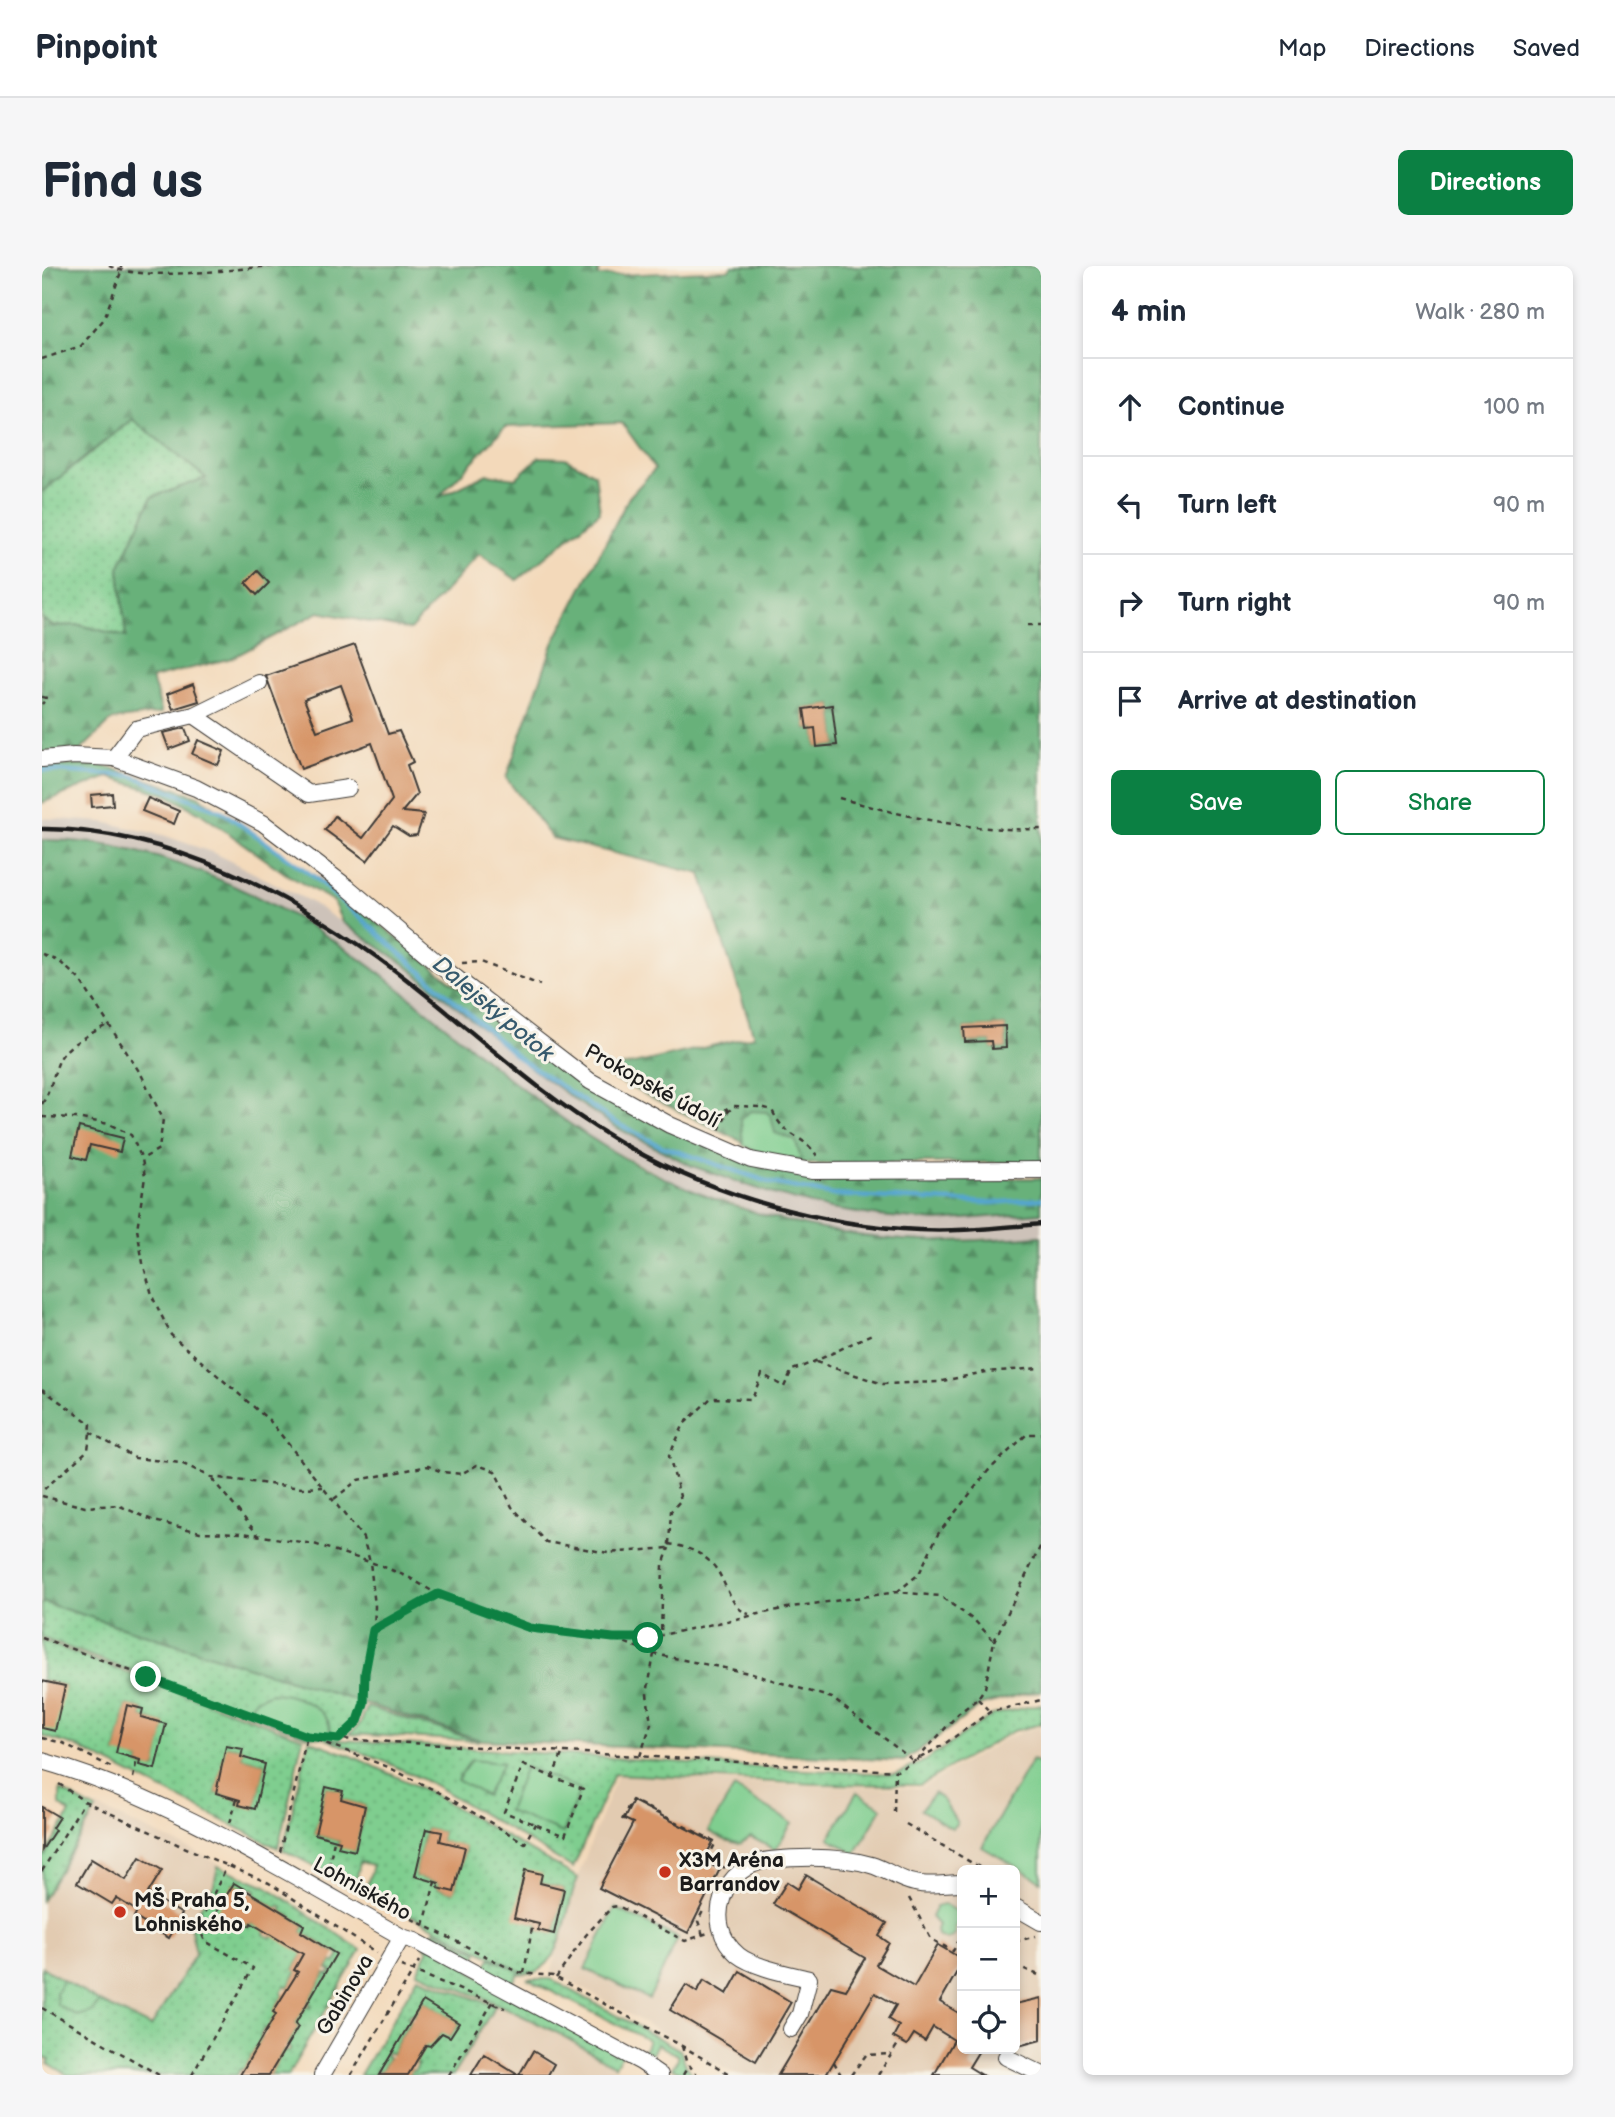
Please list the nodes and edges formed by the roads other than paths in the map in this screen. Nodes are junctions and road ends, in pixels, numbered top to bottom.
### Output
1 (259, 683) dead end
2 (194, 715) junction
3 (114, 758) junction
4 (42, 759) edge
5 (348, 788) dead end
6 (1041, 1170) edge
7 (42, 1761) edge
8 (957, 1884) edge
9 (1020, 1910) edge
10 (1041, 1922) edge
11 (402, 1937) junction
12 (791, 2029) dead end
13 (1006, 2057) dead end
14 (636, 2068) edge
15 (1041, 2074) edge
16 (322, 2075) edge
17 (660, 2075) edge

1 - 2 street
2 - 3 street
2 - 5 street
3 - 4 street, Prokopské údolí
3 - 6 street, Prokopské údolí
7 - 11 street, Lohniského
8 - 12 street
9 - 10 street
11 - 14 street, Lohniského
11 - 16 street, Gabinova
13 - 15 street
14 - 17 street, Lohniského

